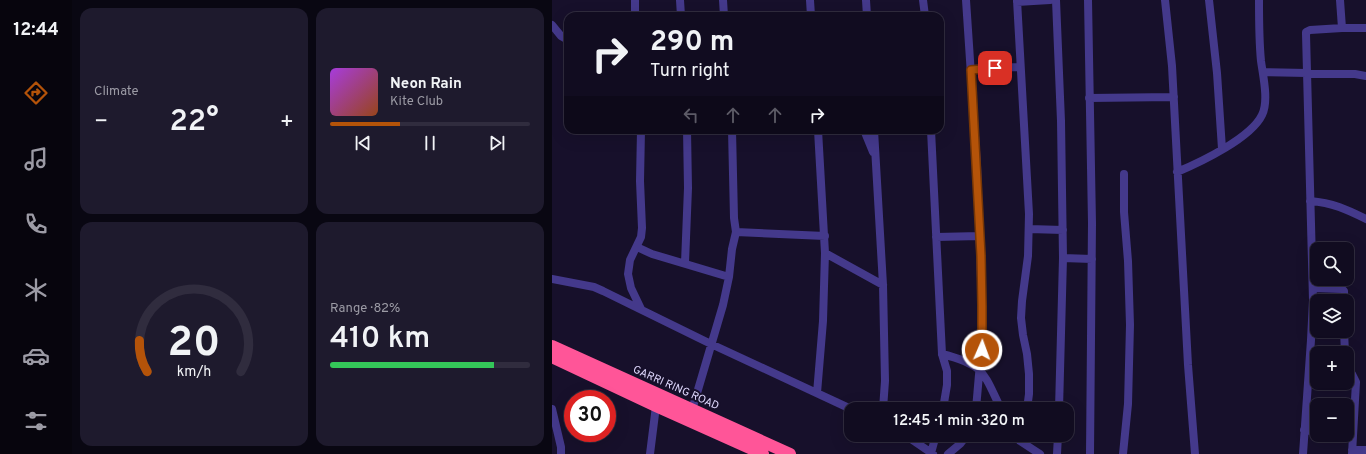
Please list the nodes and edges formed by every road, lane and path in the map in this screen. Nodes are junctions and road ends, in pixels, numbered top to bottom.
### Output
1 (634, 0) edge
2 (680, 0) edge
3 (723, 0) edge
4 (810, 0) edge
5 (866, 0) edge
6 (923, 0) edge
7 (966, 0) edge
8 (1050, 0) edge
9 (1056, 0) edge
10 (1088, 0) edge
11 (1165, 0) edge
12 (1209, 0) edge
13 (1258, 0) edge
14 (1340, 0) edge
15 (1017, 1) edge
16 (636, 12) edge
17 (681, 12) edge
18 (724, 12) edge
19 (811, 12) edge
20 (867, 12) edge
21 (924, 12) edge
22 (552, 25) edge
23 (1342, 28) junction
24 (1366, 28) edge
25 (564, 38) edge
26 (1020, 68) junction
27 (971, 70) junction
28 (1263, 72) junction
29 (1306, 73) junction
30 (1366, 76) edge
31 (1174, 97) junction
32 (1089, 98) junction
33 (641, 134) edge
34 (687, 134) edge
35 (732, 134) edge
36 (818, 134) edge
37 (866, 134) edge
38 (874, 134) edge
39 (931, 134) edge
40 (1222, 149) junction
41 (876, 159) junction
42 (1178, 172) junction
43 (1124, 174) dead end
44 (1310, 201) junction
45 (1366, 219) edge
46 (1029, 229) junction
47 (1063, 230) junction
48 (736, 232) junction
49 (825, 236) junction
50 (980, 236) junction
51 (936, 237) junction
52 (637, 247) junction
53 (825, 253) junction
54 (1063, 258) junction
55 (1092, 259) junction
56 (685, 263) junction
57 (730, 277) junction
58 (552, 279) edge
59 (883, 285) junction
60 (1313, 288) junction
61 (1344, 294) edge
62 (641, 310) junction
63 (711, 344) junction
64 (552, 346) edge
65 (942, 354) junction
66 (552, 357) edge
67 (979, 369) junction
68 (1354, 378) edge
69 (817, 393) junction
70 (1354, 399) edge
71 (884, 402) edge
72 (944, 402) edge
73 (977, 402) edge
74 (998, 402) edge
75 (1028, 402) edge
76 (1059, 402) edge
77 (656, 406) junction
78 (844, 406) edge
79 (552, 409) edge
80 (692, 410) junction
81 (1304, 430) junction
82 (1310, 430) edge
83 (914, 442) edge
84 (934, 442) edge
85 (962, 442) edge
86 (1025, 442) edge
87 (1058, 442) edge
88 (1351, 442) edge
89 (1366, 450) edge
90 (1352, 452) edge
91 (932, 453) edge
92 (561, 454) edge
93 (650, 454) edge
94 (763, 454) edge
95 (790, 454) edge
96 (948, 454) edge
97 (1040, 454) edge
98 (1057, 454) edge
99 (1090, 454) edge
100 (1123, 454) edge
101 (1195, 454) edge
102 (1303, 454) edge

1 - 16 street
2 - 17 street
3 - 18 street
4 - 19 street
5 - 20 street
6 - 21 street
7 - 27 street
8 - 15 street
9 - 47 street
10 - 32 street
11 - 31 street
12 - 40 street
13 - 28 street
14 - 23 street
15 - 26 street
22 - 25 street
23 - 24 street
23 - 29 street
26 - 27 street
26 - 46 street
27 - 50 street
28 - 29 street
28 - 40 street
29 - 30 street
29 - 44 street
31 - 32 street
31 - 42 street
32 - 55 street
33 - 52 street
34 - 56 street
35 - 48 street
36 - 49 street
37 - 41 street
38 - 41 street
39 - 51 street
40 - 42 street
41 - 59 street
42 - 101 street
43 - 100 street
44 - 45 street
44 - 60 street
46 - 47 street
46 - 75 street
47 - 54 street
48 - 49 street
48 - 57 street
49 - 53 street
50 - 51 street
50 - 67 street
51 - 65 street
52 - 56 street
52 - 62 street
53 - 59 street
53 - 69 street
54 - 55 street
54 - 76 street
55 - 99 street
56 - 57 street
57 - 63 street
58 - 62 street
59 - 71 street
60 - 61 street
60 - 81 street
62 - 63 street
63 - 69 street
63 - 80 street
64 - 80 highway, GARRI RING ROAD
65 - 67 street
65 - 72 street
66 - 77 highway
67 - 73 street
67 - 74 street
68 - 70 street
69 - 78 street
77 - 93 street
77 - 94 highway
79 - 92 street
80 - 95 highway, GARRI RING ROAD
81 - 82 street
81 - 102 street
83 - 91 street
84 - 91 street
85 - 96 street
86 - 97 street
87 - 98 street
88 - 90 street
89 - 90 street

